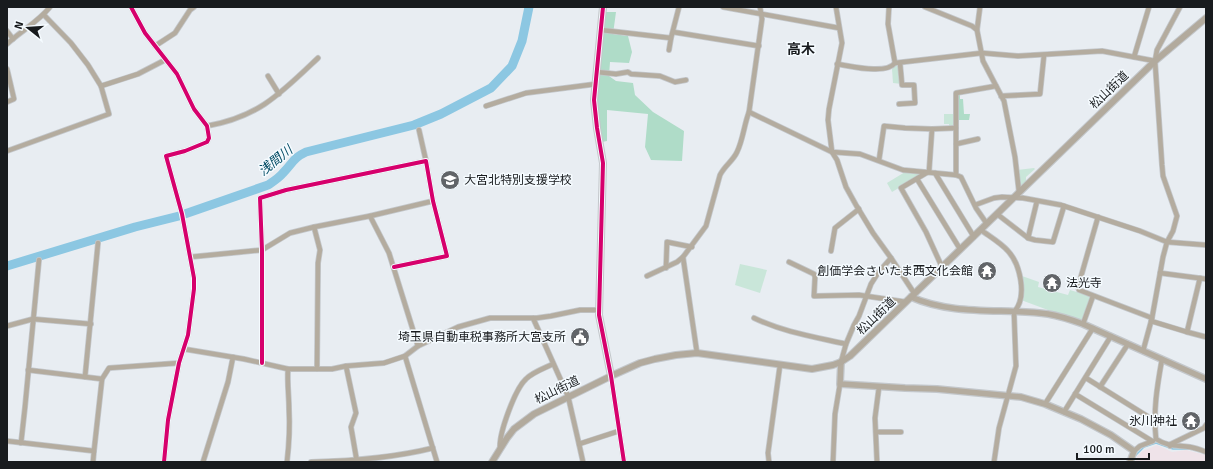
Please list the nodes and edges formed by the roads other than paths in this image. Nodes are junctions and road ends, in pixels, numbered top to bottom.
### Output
1 (50, 7) edge
2 (131, 7) edge
3 (194, 7) edge
4 (603, 7) edge
5 (679, 7) edge
6 (723, 7) edge
7 (760, 7) edge
8 (889, 7) edge
9 (925, 7) edge
10 (941, 7) edge
11 (980, 7) edge
12 (1149, 7) edge
13 (1180, 7) edge
14 (837, 8) edge
15 (940, 13) junction
16 (761, 14) junction
17 (44, 15) junction
18 (1206, 18) edge
19 (839, 28) junction
20 (601, 30) junction
21 (977, 30) junction
22 (7, 31) edge
23 (673, 32) junction
24 (671, 38) junction
25 (13, 39) junction
26 (7, 44) edge
27 (155, 46) junction
28 (759, 46) junction
29 (669, 50) dead end
30 (982, 53) junction
31 (1044, 55) junction
32 (1134, 57) junction
33 (318, 58) dead end
34 (165, 60) junction
35 (1155, 61) junction
36 (897, 63) junction
37 (838, 64) junction
38 (7, 69) edge
39 (597, 72) junction
40 (268, 76) dead end
41 (686, 80) dead end
42 (596, 84) junction
43 (101, 86) junction
44 (996, 86) junction
45 (279, 94) junction
46 (1001, 96) junction
47 (7, 102) edge
48 (899, 104) dead end
49 (486, 106) dead end
50 (749, 112) junction
51 (207, 126) junction
52 (956, 128) junction
53 (932, 129) junction
54 (418, 130) dead end
55 (978, 139) dead end
56 (956, 144) junction
57 (7, 150) edge
58 (832, 152) junction
59 (879, 160) junction
60 (426, 161) junction
61 (929, 172) junction
62 (935, 173) junction
63 (956, 175) junction
64 (917, 179) junction
65 (1019, 192) junction
66 (1013, 198) junction
67 (433, 201) junction
68 (1037, 201) junction
69 (975, 205) junction
70 (1064, 206) junction
71 (859, 209) junction
72 (997, 214) junction
73 (370, 216) junction
74 (1098, 218) junction
75 (987, 224) junction
76 (314, 226) junction
77 (981, 230) junction
78 (974, 237) junction
79 (1028, 238) junction
80 (1167, 242) junction
81 (98, 243) dead end
82 (1206, 245) edge
83 (692, 247) junction
84 (960, 249) junction
85 (262, 250) junction
86 (831, 251) dead end
87 (190, 257) junction
88 (683, 257) junction
89 (892, 258) junction
90 (39, 260) dead end
91 (789, 262) dead end
92 (394, 267) junction
93 (942, 267) junction
94 (666, 268) junction
95 (1160, 273) junction
96 (647, 276) dead end
97 (1200, 278) junction
98 (1206, 279) edge
99 (913, 295) junction
100 (866, 296) junction
101 (1093, 296) junction
102 (906, 302) junction
103 (599, 310) junction
104 (1014, 312) junction
105 (533, 318) junction
106 (754, 318) dead end
107 (33, 319) junction
108 (1152, 319) junction
109 (90, 324) junction
110 (1084, 324) junction
111 (7, 326) edge
112 (1092, 328) junction
113 (1187, 332) junction
114 (1111, 336) junction
115 (1206, 336) edge
116 (846, 344) junction
117 (1128, 344) junction
118 (418, 346) junction
119 (184, 350) junction
120 (1143, 351) junction
121 (697, 353) junction
122 (405, 356) junction
123 (233, 357) junction
124 (1162, 359) junction
125 (841, 362) junction
126 (179, 363) junction
127 (262, 363) junction
128 (553, 364) junction
129 (780, 365) junction
130 (346, 366) junction
131 (288, 369) junction
132 (317, 369) junction
133 (28, 370) junction
134 (611, 376) junction
135 (85, 377) junction
136 (1086, 378) junction
137 (102, 379) junction
138 (1206, 379) edge
139 (840, 384) junction
140 (879, 387) junction
141 (1100, 387) junction
142 (1075, 394) junction
143 (1008, 395) junction
144 (568, 396) junction
145 (1045, 404) junction
146 (1064, 412) junction
147 (1155, 421) junction
148 (1206, 425) edge
149 (619, 431) junction
150 (876, 432) junction
151 (901, 432) dead end
152 (1154, 440) junction
153 (7, 441) edge
154 (20, 443) junction
155 (579, 444) junction
156 (1170, 446) junction
157 (433, 448) junction
158 (500, 448) junction
159 (94, 451) junction
160 (1134, 452) junction
161 (1206, 452) edge
162 (356, 461) edge
163 (93, 462) edge
164 (164, 462) edge
165 (168, 462) edge
166 (202, 462) edge
167 (287, 462) edge
168 (311, 462) edge
169 (437, 462) edge
170 (492, 462) edge
171 (583, 462) edge
172 (624, 462) edge
173 (769, 462) edge
174 (833, 462) edge
175 (877, 462) edge
176 (994, 462) edge
177 (1130, 462) edge

1 - 17 street
2 - 27 street
3 - 27 street
4 - 20 street
5 - 23 street
6 - 16 street
7 - 16 street
8 - 36 street
9 - 15 street
10 - 15 street
11 - 21 street
12 - 32 street
13 - 35 street
14 - 19 street
15 - 21 street
16 - 19 street
16 - 28 street
17 - 25 street
17 - 43 street
18 - 35 main road, 松山街道
19 - 37 street
20 - 24 street
20 - 39 street
21 - 30 street
22 - 25 street
23 - 24 street
23 - 28 street
24 - 29 street
25 - 26 street
27 - 34 street
28 - 50 street
30 - 31 street
30 - 36 street
30 - 44 street
31 - 32 street
31 - 46 street
32 - 35 street
33 - 45 street
34 - 43 street
34 - 51 street
35 - 65 main road, 松山街道
35 - 80 street
36 - 37 street
36 - 48 street
37 - 58 street
38 - 47 street
39 - 41 street
39 - 42 street
40 - 45 street
42 - 49 street
42 - 103 street
43 - 57 street
44 - 46 street
44 - 52 street
45 - 51 street
46 - 65 street
50 - 58 street
50 - 83 street
51 - 87 street
52 - 53 street
52 - 56 street
53 - 59 street
53 - 61 street
54 - 60 street
55 - 56 street
56 - 63 street
58 - 59 street
58 - 71 street
59 - 61 street
60 - 67 street
60 - 85 street
61 - 62 street
61 - 64 street
62 - 63 street
62 - 78 street
63 - 69 street
64 - 84 street
64 - 93 street
65 - 66 main road, 松山街道
66 - 68 street
66 - 69 street
66 - 72 main road, 松山街道
67 - 73 street
67 - 92 street
68 - 70 street
68 - 79 street
69 - 75 street
70 - 74 street
70 - 79 street
71 - 86 street
71 - 89 street
72 - 75 main road, 松山街道
72 - 79 street
73 - 76 street
73 - 92 street
74 - 80 street
74 - 101 street
75 - 77 main road, 松山街道
76 - 85 street
76 - 132 street
77 - 78 main road, 松山街道
77 - 104 street
78 - 84 main road, 松山街道
80 - 82 street
80 - 95 street
81 - 109 street
83 - 88 street
83 - 94 street
84 - 93 main road, 松山街道
85 - 87 street
85 - 127 street
87 - 119 street
88 - 94 street
88 - 121 street
89 - 99 street
89 - 100 street
90 - 107 street
91 - 100 street
92 - 118 street
93 - 99 main road, 松山街道
94 - 96 street
95 - 97 street
95 - 108 street
97 - 98 street
97 - 113 street
99 - 102 main road, 松山街道
99 - 104 street
100 - 102 street
100 - 116 street
101 - 108 street
101 - 110 street
102 - 125 main road, 松山街道
103 - 105 street
103 - 134 street
104 - 110 street
104 - 143 street
105 - 118 street
105 - 128 street
106 - 116 street
107 - 109 street
107 - 111 street
107 - 133 street
108 - 113 street
108 - 120 street
109 - 135 street
110 - 112 street
112 - 114 street
112 - 145 street
113 - 115 street
114 - 117 street
114 - 136 street
116 - 125 street
117 - 120 street
117 - 141 street
118 - 122 street
119 - 123 street
119 - 126 street
120 - 124 street
121 - 129 main road, 松山街道
121 - 134 main road, 松山街道
122 - 130 street
122 - 157 street
123 - 127 street
123 - 166 street
124 - 138 street
124 - 147 street
125 - 129 main road, 松山街道
125 - 139 street
126 - 137 street
126 - 164 street
127 - 131 street
128 - 144 street
128 - 158 street
129 - 173 street
130 - 132 street
130 - 162 street
131 - 132 street
131 - 167 street
133 - 135 street
133 - 154 street
134 - 144 main road, 松山街道
134 - 149 street
135 - 137 street
136 - 141 street
136 - 142 street
137 - 159 street
139 - 140 street
139 - 174 street
140 - 143 street
140 - 150 street
141 - 147 street
142 - 146 street
142 - 152 street
143 - 145 street
143 - 176 street
144 - 155 street
144 - 158 main road, 松山街道
145 - 146 street
146 - 160 street
147 - 152 street
148 - 156 street
149 - 155 street
149 - 172 street
150 - 151 street
150 - 175 street
152 - 156 street
152 - 160 street
153 - 154 street
154 - 159 street
155 - 171 street
156 - 161 street
157 - 162 street
157 - 169 street
158 - 170 main road, 松山街道
159 - 163 street
160 - 177 street
162 - 168 street
164 - 165 street

